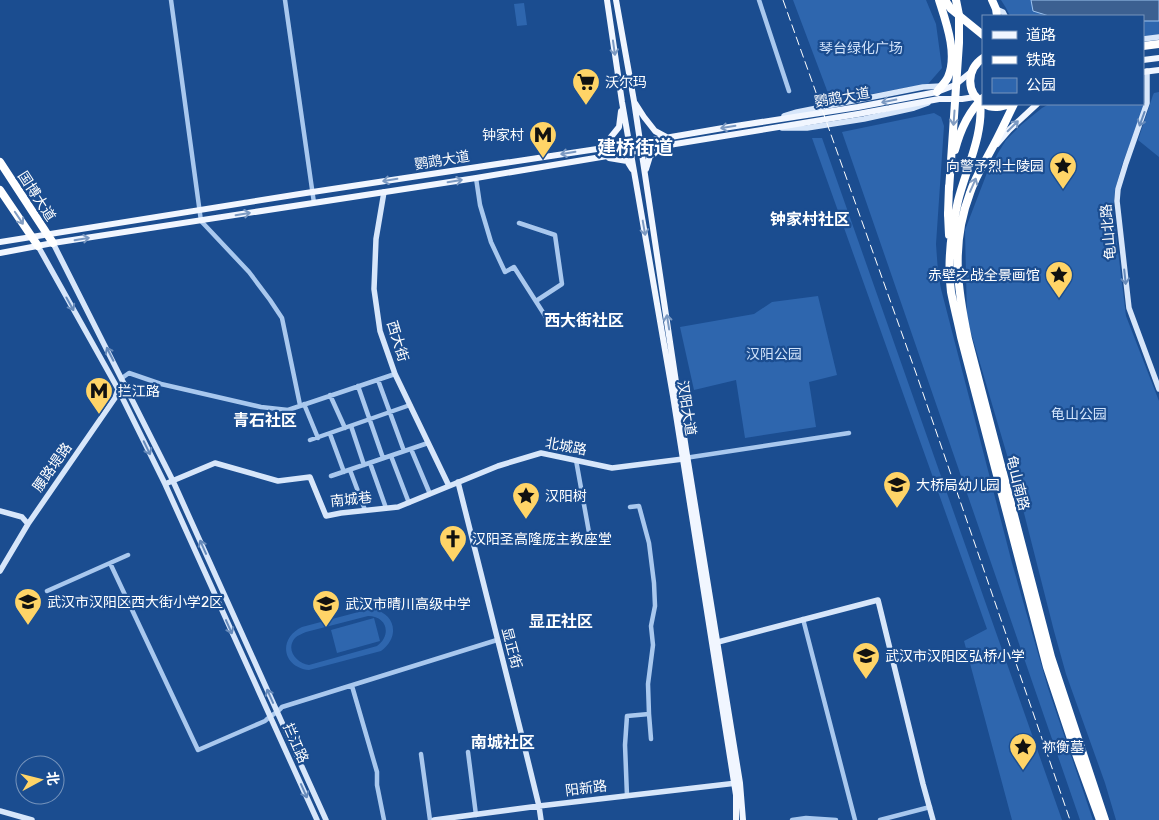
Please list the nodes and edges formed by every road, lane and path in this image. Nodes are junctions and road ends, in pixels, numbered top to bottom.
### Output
1 (171, 0) edge
2 (285, 0) edge
3 (607, 0) edge
4 (616, 0) edge
5 (759, 0) edge
6 (939, 0) edge
7 (944, 0) edge
8 (956, 0) edge
9 (992, 0) edge
10 (996, 12) edge
11 (982, 34) edge
12 (1159, 37) edge
13 (1144, 39) edge
14 (1159, 44) edge
15 (1144, 46) edge
16 (1159, 58) edge
17 (982, 59) edge
18 (1144, 60) edge
19 (1159, 70) edge
20 (971, 72) junction
21 (1145, 72) edge
22 (789, 91) dead end
23 (939, 92) junction
24 (634, 101) junction
25 (981, 101) edge
26 (622, 102) junction
27 (990, 105) edge
28 (1008, 105) edge
29 (1014, 105) edge
30 (1036, 105) edge
31 (770, 125) junction
32 (669, 141) junction
33 (640, 142) junction
34 (630, 144) junction
35 (602, 148) junction
36 (641, 150) junction
37 (991, 150) junction
38 (631, 152) junction
39 (603, 156) junction
40 (0, 162) edge
41 (645, 177) junction
42 (476, 178) junction
43 (636, 180) junction
44 (0, 190) edge
45 (949, 190) junction
46 (312, 192) junction
47 (384, 192) junction
48 (314, 203) junction
49 (200, 210) junction
50 (202, 221) junction
51 (519, 223) dead end
52 (46, 234) junction
53 (31, 236) junction
54 (0, 242) edge
55 (53, 244) junction
56 (38, 246) junction
57 (950, 247) junction
58 (0, 253) edge
59 (536, 301) junction
60 (610, 318) dead end
61 (395, 374) junction
62 (122, 378) junction
63 (378, 380) junction
64 (358, 386) junction
65 (118, 389) junction
66 (1159, 389) edge
67 (330, 395) junction
68 (302, 404) junction
69 (410, 405) junction
70 (390, 412) junction
71 (370, 420) junction
72 (351, 426) junction
73 (345, 428) junction
74 (849, 433) dead end
75 (330, 434) junction
76 (318, 438) junction
77 (310, 440) dead end
78 (428, 443) junction
79 (412, 449) junction
80 (404, 451) junction
81 (391, 456) junction
82 (383, 458) junction
83 (685, 458) junction
84 (576, 460) junction
85 (370, 463) junction
86 (364, 465) junction
87 (350, 470) junction
88 (344, 472) junction
89 (332, 476) dead end
90 (173, 481) junction
91 (458, 482) junction
92 (165, 484) junction
93 (449, 486) junction
94 (430, 494) junction
95 (409, 503) junction
96 (630, 507) dead end
97 (386, 508) junction
98 (365, 510) junction
99 (0, 511) edge
100 (28, 524) junction
101 (609, 536) dead end
102 (128, 555) dead end
103 (110, 563) junction
104 (0, 570) edge
105 (46, 592) dead end
106 (802, 619) junction
107 (497, 640) junction
108 (718, 642) junction
109 (352, 686) junction
110 (278, 712) junction
111 (649, 714) junction
112 (270, 716) junction
113 (650, 739) dead end
114 (468, 752) dead end
115 (421, 754) dead end
116 (737, 783) junction
117 (626, 796) junction
118 (539, 806) junction
119 (930, 807) junction
120 (0, 811) edge
121 (476, 814) junction
122 (32, 820) edge
123 (317, 820) edge
124 (326, 820) edge
125 (384, 820) edge
126 (430, 820) edge
127 (434, 820) edge
128 (541, 820) edge
129 (736, 820) edge
130 (743, 820) edge
131 (792, 820) edge
132 (836, 820) edge
133 (855, 820) edge
134 (880, 820) edge
135 (933, 820) edge
136 (1100, 820) edge
137 (1105, 820) edge

1 - 49 street
2 - 46 street
3 -> 26 main road, 汉阳大道
4 - 24 main road, 汉阳大道
5 - 22 street
6 - 23 highway
7 - 11 highway
8 -> 45 highway, bridge
9 - 10 highway
12 - 13 street
14 - 15 highway
16 - 18 main road
17 - 20 highway
19 - 21 main road
20 - 23 main road, 鹦鹉大道
20 - 25 highway
21 -> 66 street, 龟山北路
23 - 25 main road, 鹦鹉大道
23 - 31 main road, 鹦鹉大道
23 - 31 street
24 - 32 main road
24 - 33 main road, 汉阳大道
25 - 45 highway, bridge
25 - 57 highway
26 - 34 main road, 汉阳大道
26 - 35 main road
27 - 28 highway
29 - 37 highway, 龟山南路
37 -> 30 main road
31 - 32 main road, 鹦鹉大道
32 - 33 main road, 鹦鹉大道
32 - 36 main road, 鹦鹉大道
32 - 41 main road
33 - 34 main road, 鹦鹉大道
33 - 36 main road, 汉阳大道
34 - 35 main road, 鹦鹉大道
34 - 38 main road, 汉阳大道
35 -> 46 main road, 鹦鹉大道
36 - 38 main road, 鹦鹉大道
36 - 41 main road, 汉阳大道
137 -> 37 highway, 龟山南路
38 - 39 main road, 鹦鹉大道
38 - 43 main road, 汉阳大道
39 - 42 main road, 鹦鹉大道
39 - 43 main road
40 - 52 highway, 国博大道
83 -> 41 main road, 汉阳大道
47 -> 42 main road, 鹦鹉大道
42 - 59 street
43 -> 83 main road, 汉阳大道
44 -> 53 highway, 国博大道
45 - 57 highway, bridge
46 - 48 street
46 - 49 main road, 鹦鹉大道
47 - 48 main road, 鹦鹉大道
47 - 61 street, 西大街
50 -> 48 main road, 鹦鹉大道
49 - 50 street
49 - 52 main road, 鹦鹉大道
55 -> 50 main road, 鹦鹉大道
50 - 68 street
51 - 59 street
52 - 53 main road, 鹦鹉大道
52 - 55 highway, 国博大道
53 - 54 main road, 鹦鹉大道
53 - 56 highway, 国博大道
55 - 56 main road, 鹦鹉大道
62 -> 55 street, 拦江路
56 - 58 main road, 鹦鹉大道
56 -> 65 street, 拦江路
57 - 136 highway, 龟山南路
59 - 60 street
61 - 63 street
61 - 69 street, 西大街
62 - 65 street, 腰路堤路
62 - 68 street
62 - 90 street, 拦江路
63 - 64 street
63 - 70 street
64 - 67 street
64 - 71 street
65 -> 92 street, 拦江路
65 - 100 street, 腰路堤路
67 - 68 street
67 - 73 street
68 - 76 street
69 - 70 street
69 - 78 street, 西大街
70 - 71 street
70 - 80 street
71 - 72 street
71 - 82 street
72 - 73 street
72 - 86 street
73 - 75 street
74 - 83 street
75 - 76 street
75 - 88 street
76 - 77 street
78 - 79 street
78 - 93 street, 西大街
79 - 80 street
79 - 94 street
80 - 81 street
81 - 82 street
81 - 95 street
82 - 85 street
83 - 84 street, 北城路
83 - 108 main road, 汉阳大道
83 - 116 main road, 汉阳大道
84 - 91 street, 北城路
84 - 101 street
85 - 86 street
85 - 97 street
86 - 87 street
87 - 88 street
87 - 98 street
88 - 89 street
90 - 92 street, 南城巷
90 - 98 street, 南城巷
110 -> 90 street, 拦江路
91 - 93 street, 北城路
91 - 107 street, 显正街
92 -> 112 street, 拦江路
93 - 94 street, 南城巷
94 - 95 street, 南城巷
95 - 97 street, 南城巷
96 - 111 street
97 - 98 street, 南城巷
99 - 100 street
100 - 104 street, 腰路堤路
102 - 103 street
103 - 105 street
103 - 112 street
106 - 108 street
106 - 119 street
106 - 133 street
107 - 109 street
107 - 118 street, 显正街
108 - 116 main road, 汉阳大道
109 - 110 street
109 - 125 street
110 - 112 street
110 - 124 street, 拦江路
111 - 113 street
111 - 117 street
112 -> 123 street, 拦江路
114 - 121 street
115 - 126 street
116 - 117 street, 阳新路
116 - 129 main road, 汉阳大道
116 - 130 main road, 汉阳大道
117 - 118 street, 阳新路
118 - 121 street, 阳新路
118 - 128 street, 显正街
119 - 134 street
119 - 135 street
120 - 122 street
121 - 127 street, 阳新路
131 - 132 street

